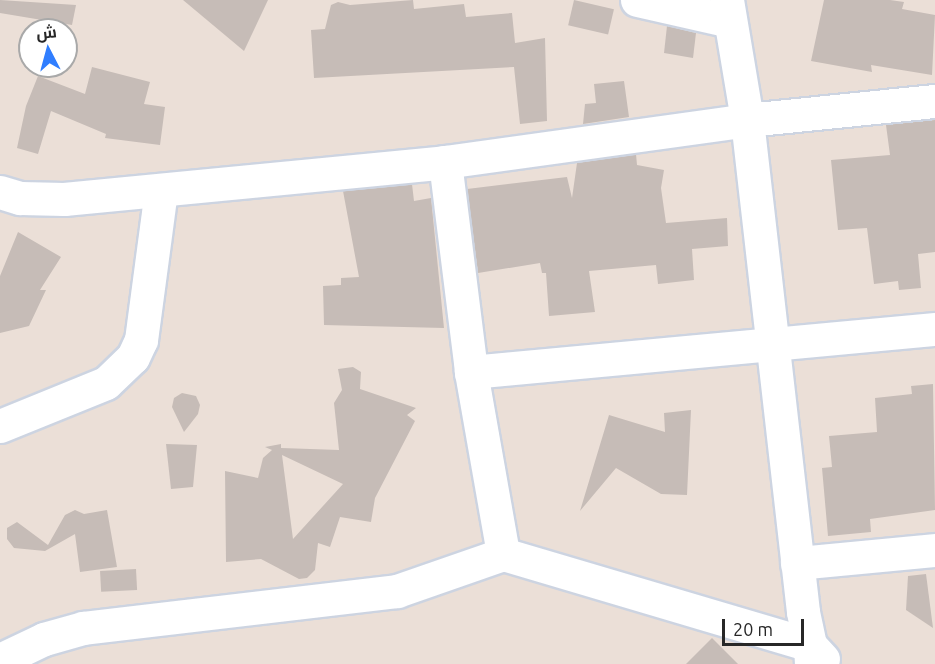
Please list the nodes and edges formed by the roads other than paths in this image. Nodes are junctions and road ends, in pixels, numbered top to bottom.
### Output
1 (638, 0) edge
2 (728, 11) edge
3 (935, 101) edge
4 (747, 120) junction
5 (445, 162) junction
6 (161, 189) junction
7 (0, 192) edge
8 (935, 329) edge
9 (774, 344) junction
10 (471, 372) junction
11 (0, 426) edge
12 (935, 550) edge
13 (503, 554) junction
14 (796, 563) junction
15 (817, 658) edge
16 (0, 660) edge

1 - 2 street
2 - 4 street
3 - 4 street
4 - 5 street
4 - 9 street
5 - 6 street
5 - 10 street
6 - 7 street
6 - 11 street
8 - 9 street
9 - 10 street
9 - 14 street
10 - 13 street
12 - 14 street
13 - 15 street
13 - 16 street
14 - 15 street

